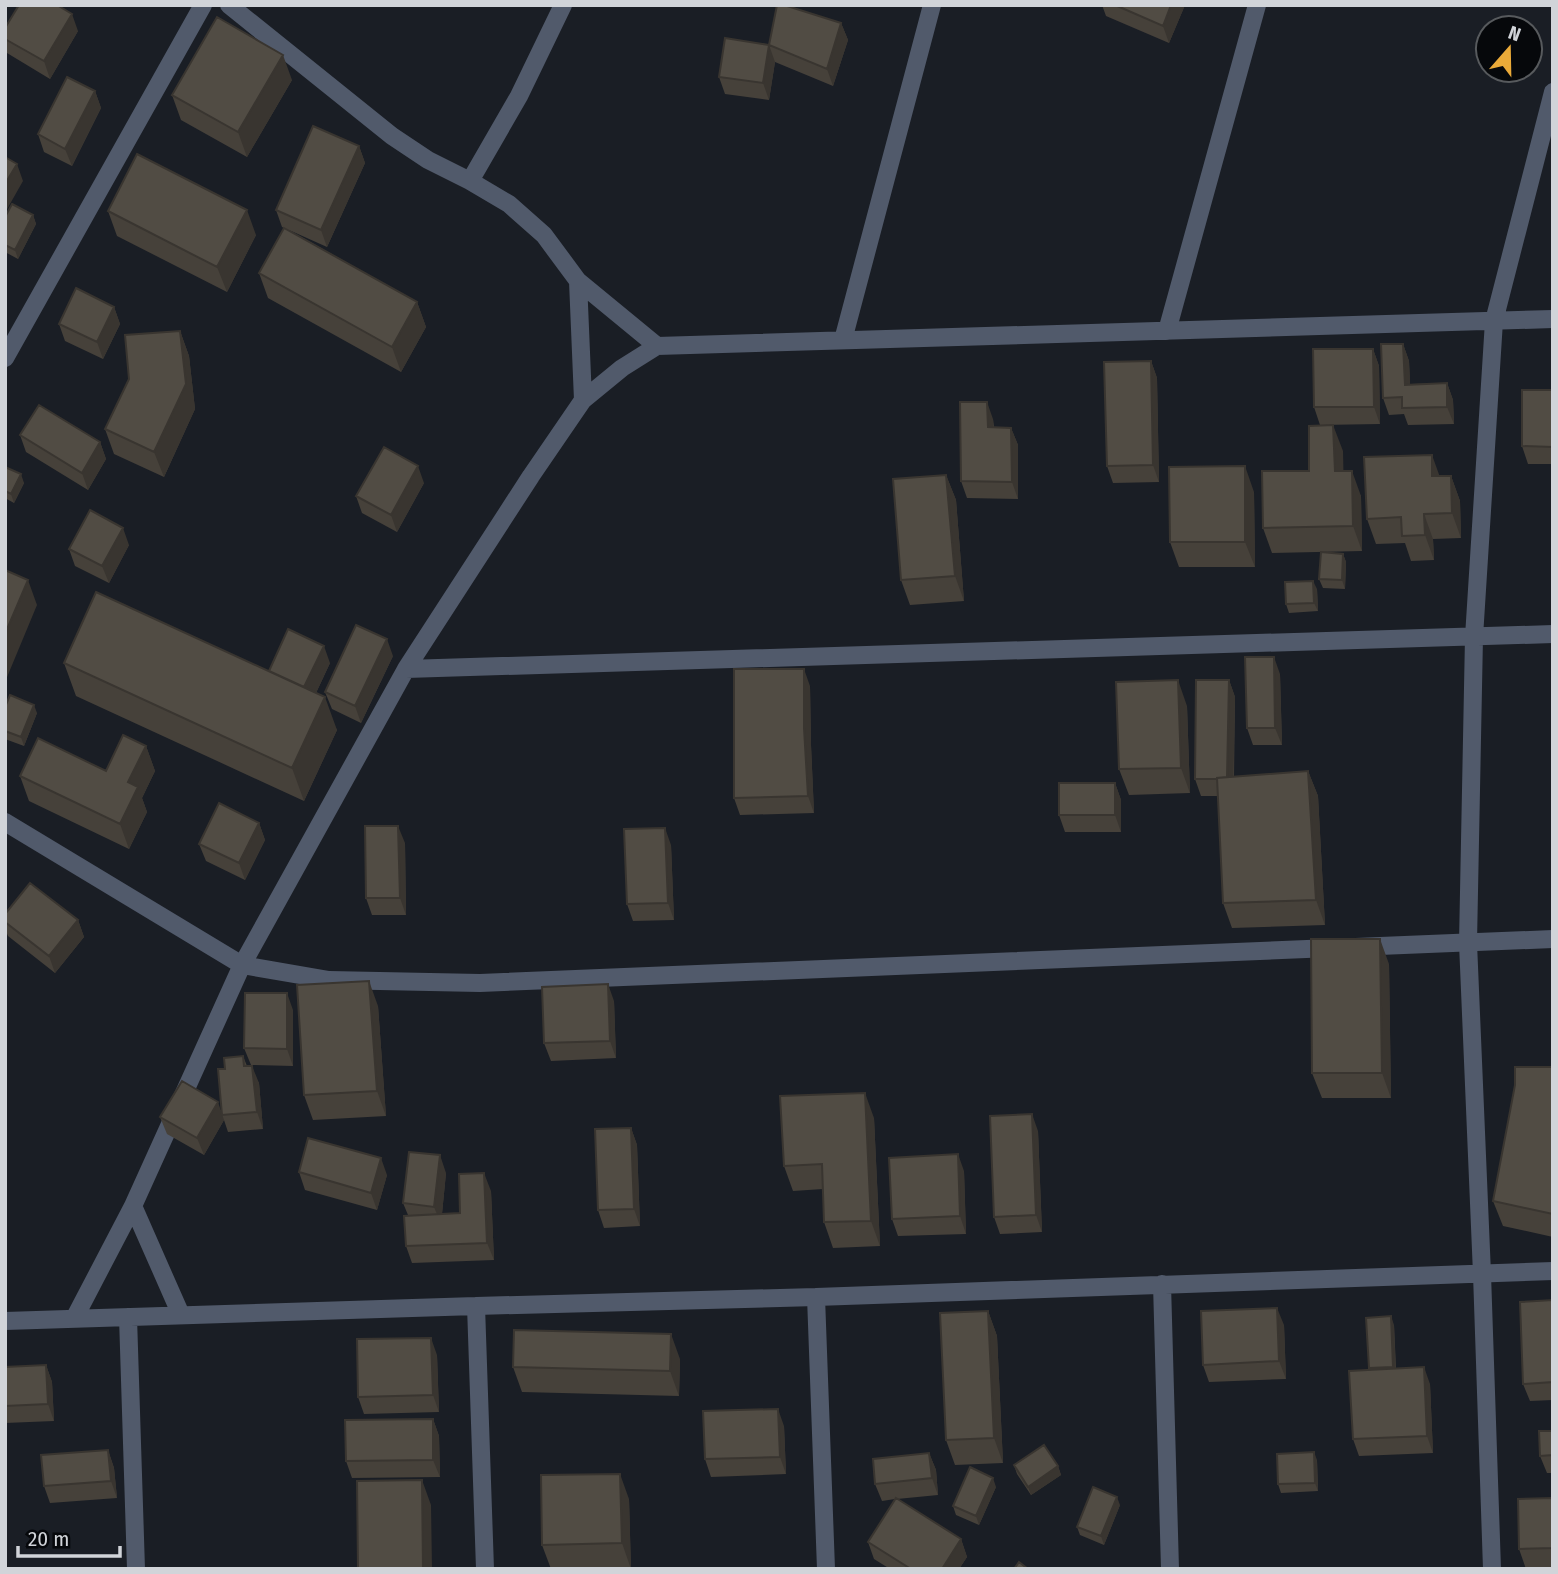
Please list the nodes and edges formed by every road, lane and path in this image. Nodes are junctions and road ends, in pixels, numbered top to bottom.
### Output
1 (204, 5) edge
2 (229, 5) edge
3 (563, 5) edge
4 (932, 5) edge
5 (1256, 5) edge
6 (1553, 92) edge
7 (470, 181) junction
8 (578, 281) junction
9 (1553, 319) edge
10 (1494, 321) junction
11 (1167, 331) junction
12 (843, 340) junction
13 (657, 346) junction
14 (5, 358) edge
15 (583, 400) junction
16 (1553, 634) edge
17 (1474, 636) junction
18 (406, 668) junction
19 (5, 822) edge
20 (1553, 939) edge
21 (1468, 943) junction
22 (242, 965) junction
23 (133, 1206) junction
24 (1553, 1271) edge
25 (1482, 1274) junction
26 (1162, 1284) junction
27 (816, 1297) junction
28 (476, 1306) junction
29 (181, 1315) junction
30 (128, 1317) junction
31 (74, 1319) junction
32 (5, 1321) edge
33 (136, 1569) edge
34 (485, 1569) edge
35 (826, 1569) edge
36 (1170, 1569) edge
37 (1492, 1569) edge

1 - 14 street
2 - 7 street
3 - 7 street
4 - 12 street
5 - 11 street
6 - 10 street
7 - 8 street
8 - 13 street
8 - 15 street
9 - 10 street
10 - 11 street
10 - 17 street
11 - 12 street
12 - 13 street
13 - 15 street
15 - 18 street
16 - 17 street
17 - 18 street
17 - 21 street
18 - 22 street
19 - 22 street
20 - 21 street
21 - 22 street
21 - 25 street
22 - 23 street
23 - 29 street
23 - 31 street
24 - 25 street
25 - 26 street
25 - 37 street
26 - 27 street
26 - 36 street
27 - 28 street
27 - 35 street
28 - 29 street
28 - 34 street
29 - 30 street
30 - 31 street
30 - 33 street
31 - 32 street

